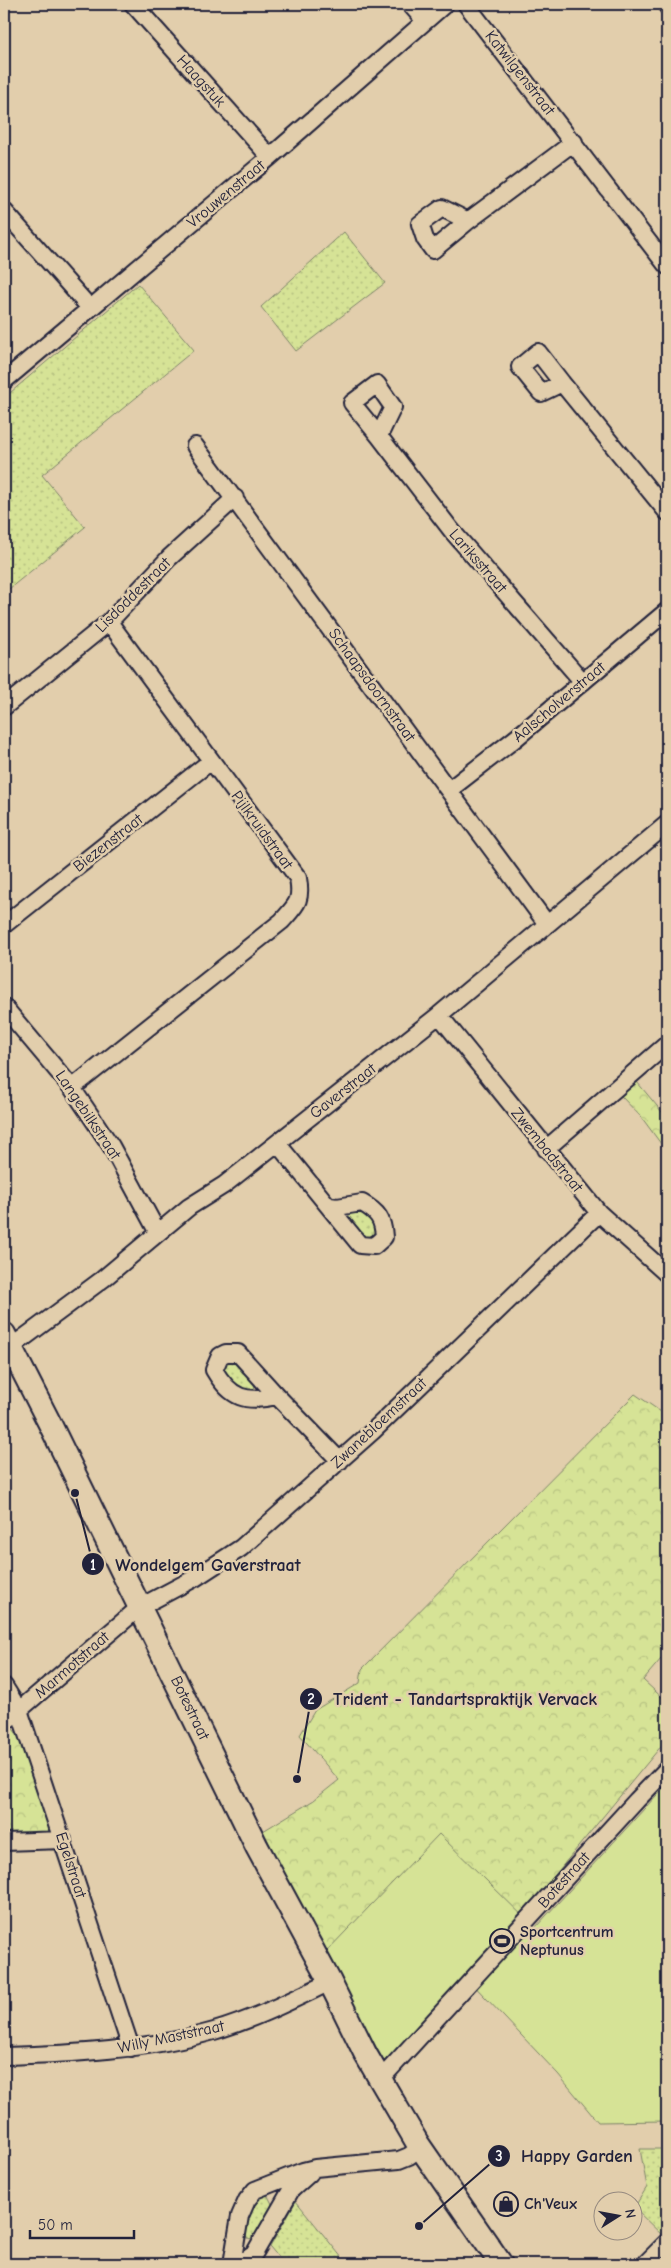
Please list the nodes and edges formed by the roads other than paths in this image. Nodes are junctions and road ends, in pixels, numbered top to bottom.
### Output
1 (133, 4) edge
2 (410, 4) edge
3 (445, 4) edge
4 (466, 4) edge
5 (424, 20) junction
6 (574, 142) junction
7 (270, 157) junction
8 (4, 211) edge
9 (468, 221) dead end
10 (667, 266) edge
11 (90, 308) junction
12 (4, 381) edge
13 (562, 383) dead end
14 (379, 436) dead end
15 (196, 446) dead end
16 (235, 498) junction
17 (667, 512) edge
18 (667, 611) edge
19 (109, 622) junction
20 (583, 682) junction
21 (4, 707) edge
22 (212, 761) junction
23 (449, 790) junction
24 (667, 824) edge
25 (547, 924) junction
26 (4, 925) edge
27 (4, 1006) edge
28 (439, 1015) junction
29 (667, 1044) edge
30 (72, 1088) junction
31 (277, 1143) junction
32 (546, 1149) junction
33 (330, 1206) dead end
34 (599, 1213) junction
35 (158, 1234) junction
36 (667, 1274) edge
37 (7, 1341) edge
38 (277, 1396) dead end
39 (340, 1460) junction
40 (140, 1607) junction
41 (4, 1686) edge
42 (19, 1710) junction
43 (4, 1722) edge
44 (667, 1769) edge
45 (63, 1840) junction
46 (4, 1842) edge
47 (330, 1982) junction
48 (131, 2048) junction
49 (4, 2056) edge
50 (380, 2080) junction
51 (421, 2147) junction
52 (315, 2168) junction
53 (667, 2242) edge
54 (232, 2264) edge
55 (240, 2264) edge
56 (501, 2264) edge
57 (645, 2264) edge

1 - 7 street, Haagstuk
2 - 5 street
3 - 5 street, Vrouwenstraat
4 - 6 street, Katwilgenstraat
5 - 7 street, Vrouwenstraat
6 - 9 street
6 - 10 street, Katwilgenstraat
7 - 11 street, Vrouwenstraat
8 - 11 street
11 - 12 street, Vrouwenstraat
13 - 17 street
14 - 20 street, Lariksstraat
15 - 16 street, Schaapsdoornstraat
16 - 19 street, Lisdoddestraat
16 - 23 street, Schaapsdoornstraat
18 - 20 street, Aalscholverstraat
19 - 21 street, Lisdoddestraat
19 - 22 street, Pijlkruidstraat
20 - 23 street, Aalscholverstraat
22 - 26 street, Biezenstraat
22 - 30 street, Pijlkruidstraat
23 - 25 street, Schaapsdoornstraat
24 - 25 street, Gaverstraat
25 - 28 street, Gaverstraat
27 - 30 street, Langebilkstraat
28 - 31 street, Gaverstraat
28 - 32 street, Zwembadstraat
29 - 32 street
30 - 35 street, Langebilkstraat
31 - 33 street
31 - 35 street, Gaverstraat
32 - 34 street, Zwembadstraat
34 - 36 street, Zwembadstraat
34 - 39 street, Zwanebloemstraat
35 - 37 street, Gaverstraat
37 - 40 street, Botestraat
38 - 39 street
39 - 40 street, Zwanebloemstraat
40 - 42 street, Marmotstraat
40 - 47 street, Botestraat
41 - 42 street, Egelstraat
42 - 43 street, Marmotstraat
42 - 45 street, Egelstraat
44 - 50 street, Botestraat
45 - 46 street
45 - 48 street, Egelstraat
47 - 48 street, Willy Maststraat
47 - 50 street, Botestraat
48 - 49 street, Willy Maststraat
50 - 51 street, Botestraat
51 - 52 street
51 - 56 street, Botestraat
52 - 54 street
52 - 55 street
53 - 57 street

